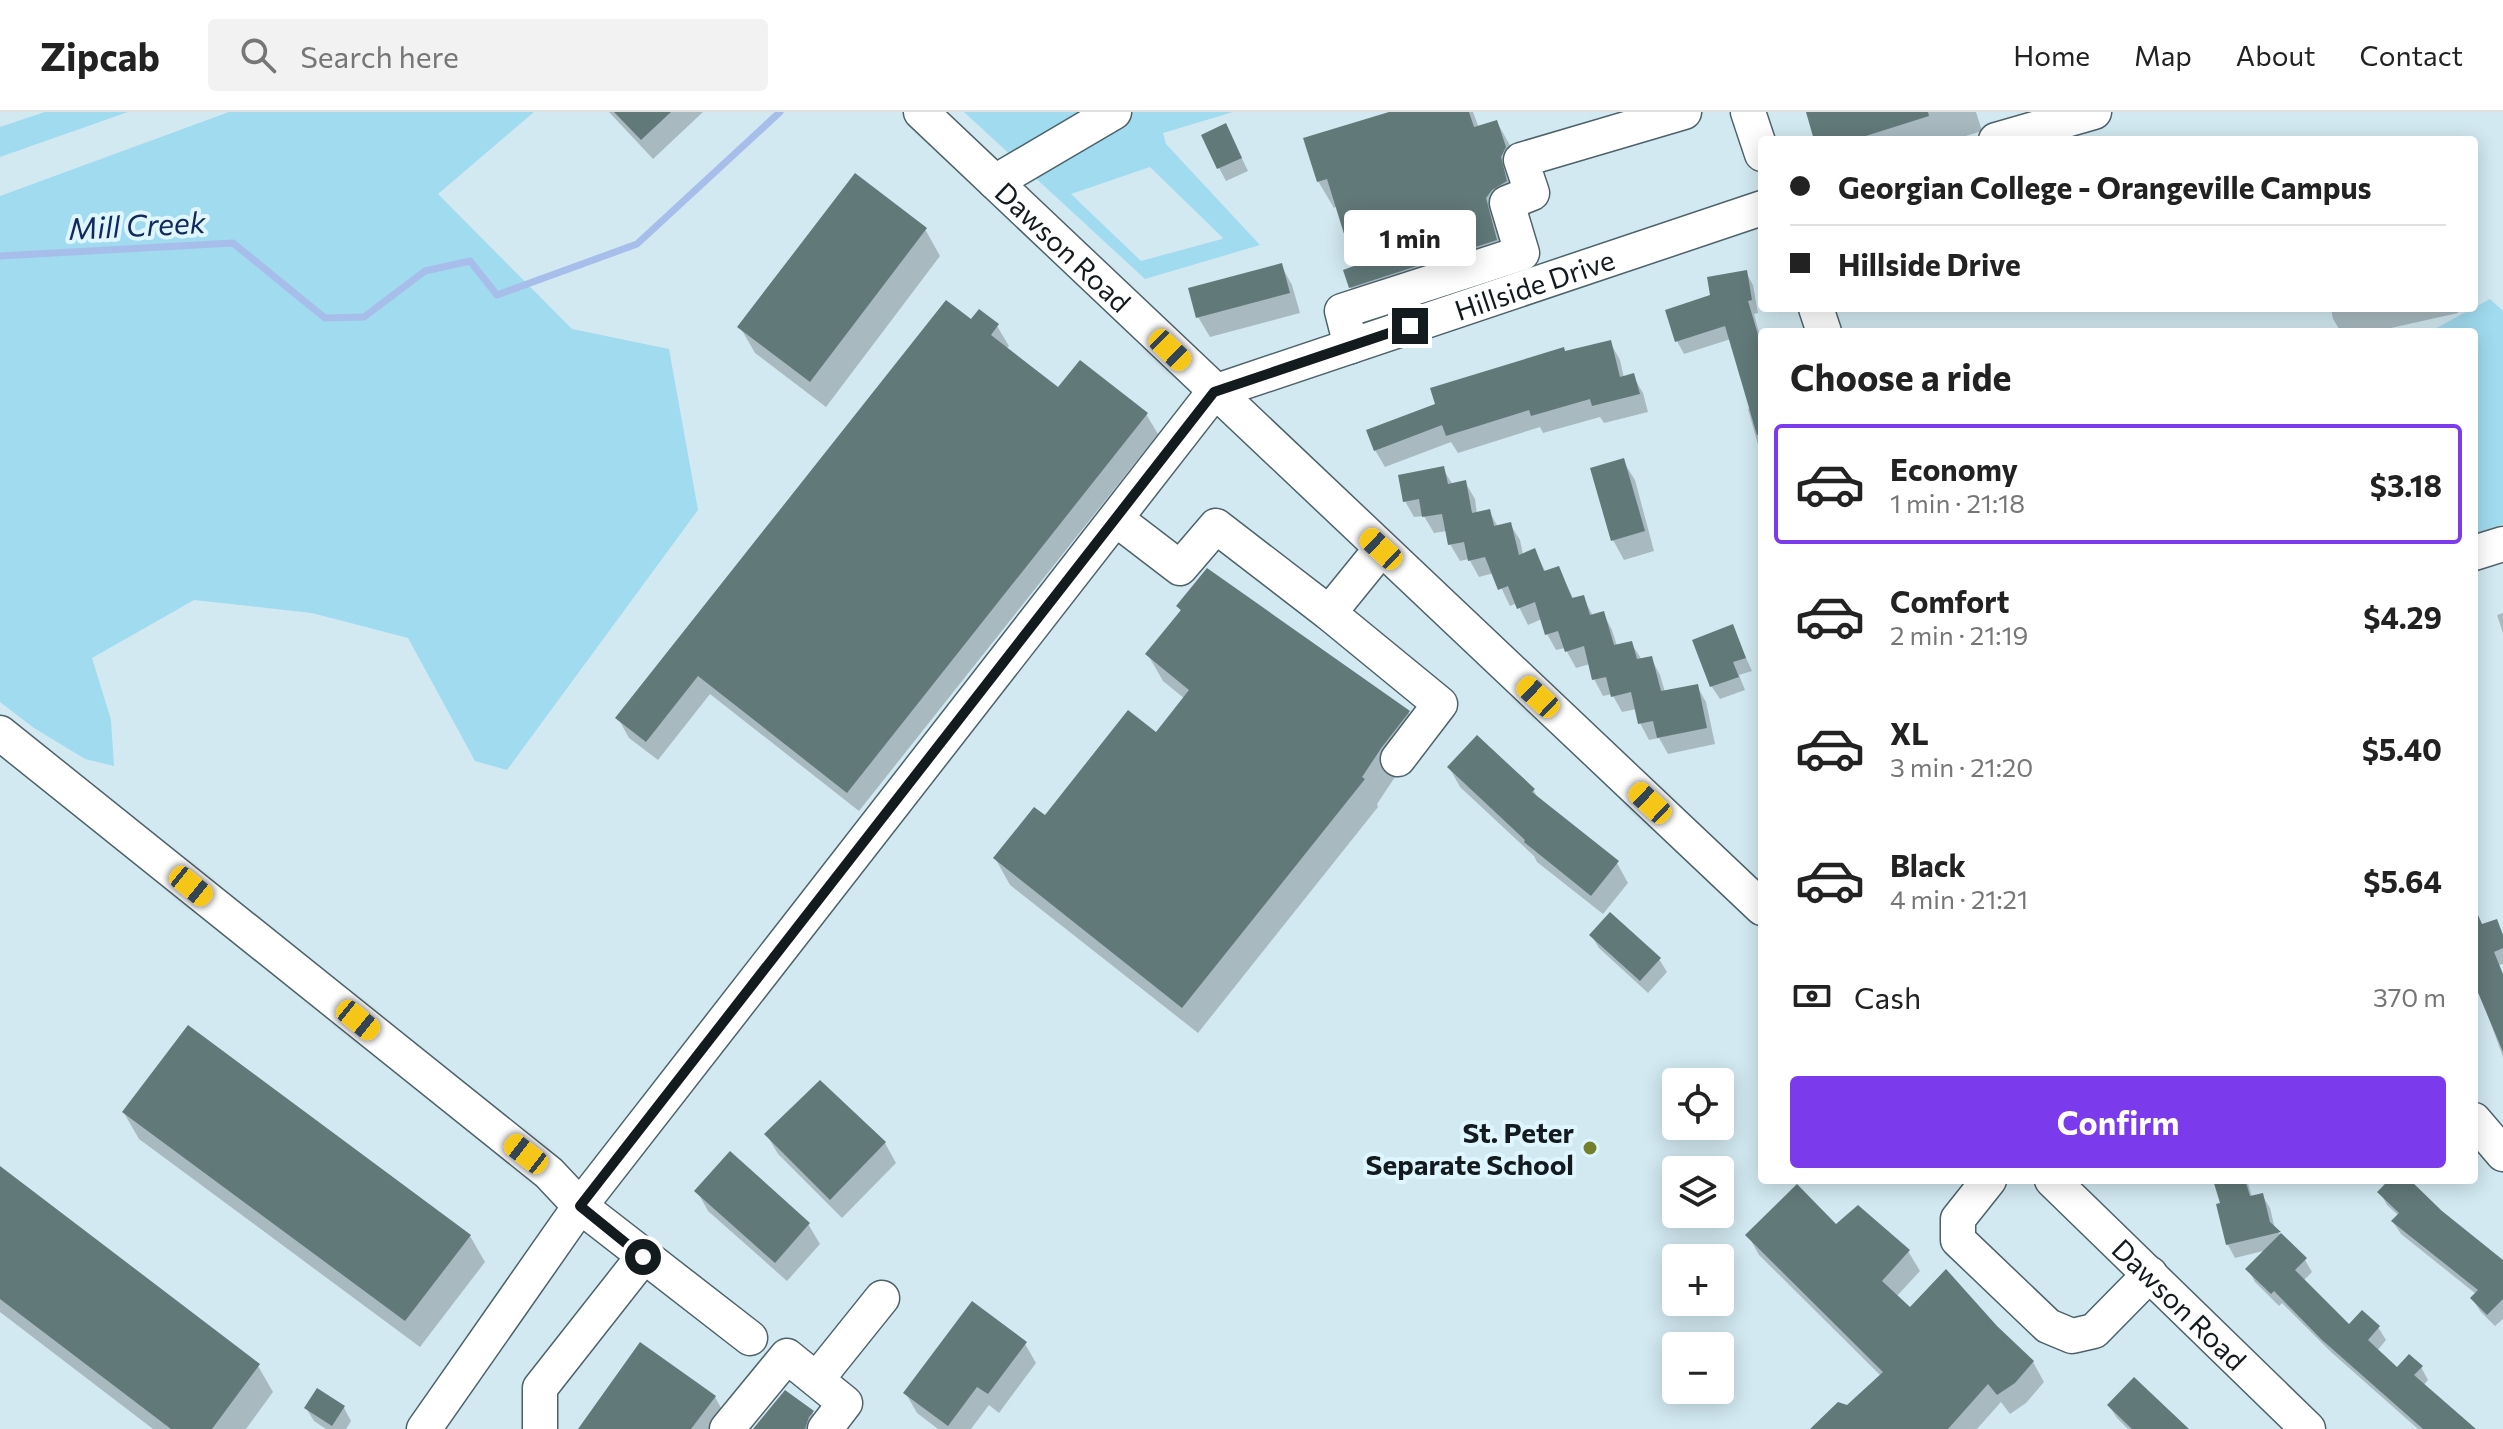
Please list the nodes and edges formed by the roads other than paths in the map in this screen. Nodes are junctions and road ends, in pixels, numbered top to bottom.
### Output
1 (921, 112) edge
2 (1114, 112) edge
3 (1684, 112) edge
4 (1748, 112) edge
5 (2094, 112) edge
6 (2010, 136) edge
7 (1758, 142) edge
8 (995, 182) junction
9 (1758, 209) edge
10 (1351, 346) junction
11 (1214, 392) junction
12 (1116, 519) junction
13 (2503, 544) edge
14 (1381, 549) junction
15 (2478, 552) edge
16 (1329, 613) junction
17 (0, 733) edge
18 (1398, 759) dead end
19 (1758, 904) edge
20 (2478, 1125) edge
21 (2503, 1154) edge
22 (1986, 1184) edge
23 (2060, 1184) edge
24 (580, 1206) junction
25 (643, 1257) junction
26 (2150, 1274) junction
27 (882, 1298) dead end
28 (750, 1338) dead end
29 (817, 1379) junction
30 (433, 1426) edge
31 (540, 1429) edge
32 (727, 1429) edge
33 (825, 1429) edge
34 (2308, 1429) edge

1 - 8 street, Dawson Road
2 - 8 street
3 - 10 street
4 - 7 street
5 - 6 street
8 - 11 street, Dawson Road
9 - 10 street, Hillside Drive
10 - 11 street, Hillside Drive
11 - 12 street
11 - 14 street, Dawson Road
12 - 16 street
12 - 24 street
13 - 15 street
14 - 16 street
14 - 19 street, Dawson Road
16 - 18 street
17 - 24 street
20 - 21 street
22 - 26 street
23 - 26 street, Dawson Road
24 - 25 street
24 - 30 street
25 - 28 street
25 - 31 street
26 - 34 street, Dawson Road
27 - 29 street
29 - 32 street
29 - 33 street

